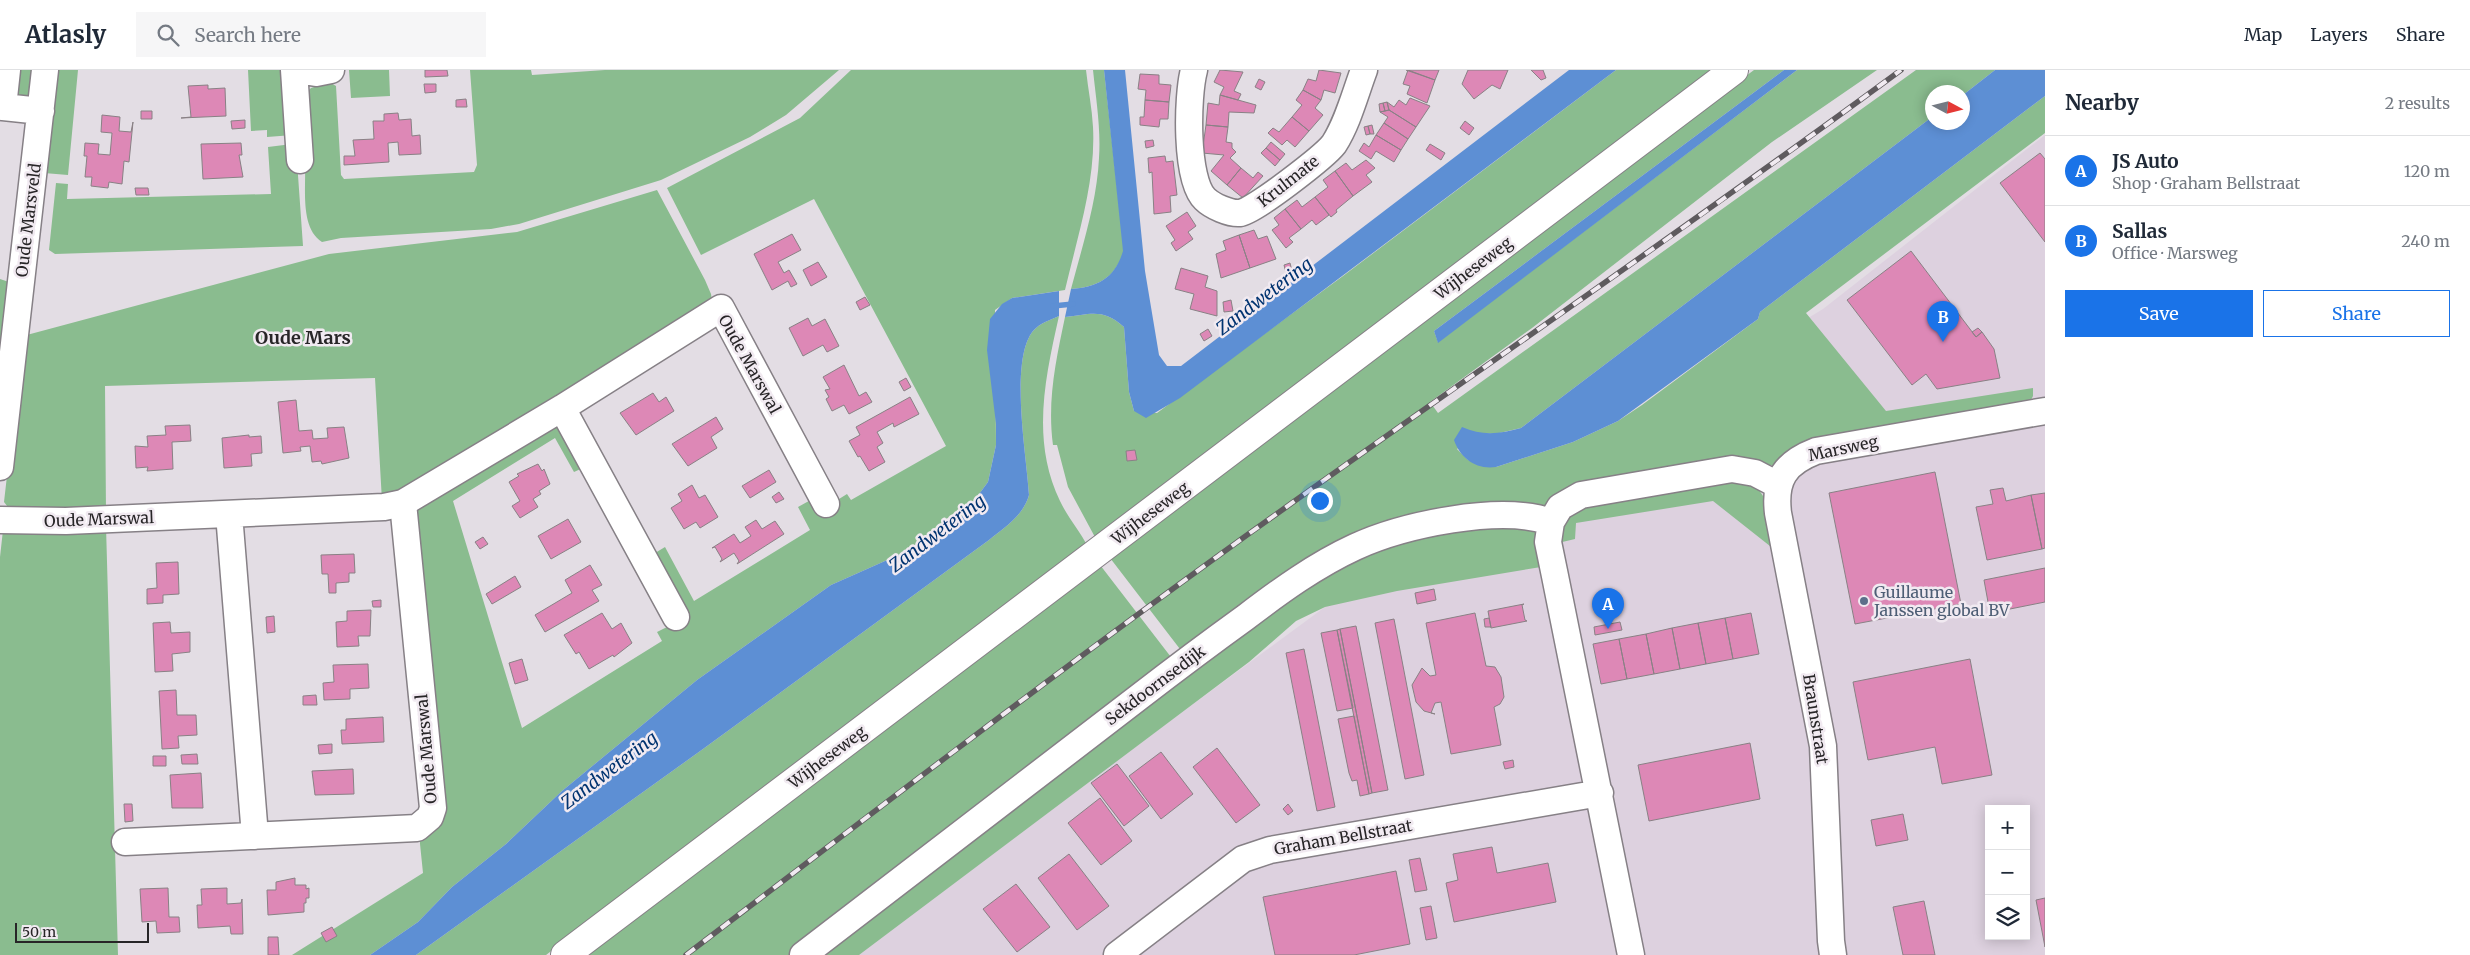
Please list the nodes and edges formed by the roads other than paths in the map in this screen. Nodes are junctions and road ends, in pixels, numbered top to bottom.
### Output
1 (7, 70) edge
2 (45, 70) edge
3 (296, 70) edge
4 (331, 70) edge
5 (1194, 70) edge
6 (1364, 70) edge
7 (1734, 70) edge
8 (1, 107) edge
9 (41, 111) junction
10 (300, 160) dead end
11 (562, 408) junction
12 (2045, 411) edge
13 (0, 468) edge
14 (1778, 485) junction
15 (403, 503) junction
16 (826, 504) dead end
17 (229, 514) junction
18 (0, 520) edge
19 (1551, 522) junction
20 (676, 618) dead end
21 (1600, 793) junction
22 (255, 836) junction
23 (125, 842) dead end
24 (566, 955) edge
25 (802, 955) edge
26 (1117, 955) edge
27 (1631, 955) edge
28 (1833, 955) edge

1 - 8 street
2 - 9 street, Oude Marsveld
3 - 4 street
3 - 10 street
5 - 6 street, Krulmate
7 - 24 main road, Wijheseweg
8 - 9 street
9 - 13 street, Oude Marsveld
11 - 15 street, Oude Marswal
11 - 16 street, Oude Marswal
11 - 20 street
12 - 14 street, Marsweg
14 - 19 street
14 - 28 street, Braunstraat
15 - 17 street, Oude Marswal
15 - 22 street, Oude Marswal
17 - 18 street, Oude Marswal
17 - 22 street
19 - 21 street
19 - 25 street, Sekdoornsedijk
21 - 26 street, Graham Bellstraat
21 - 27 street
22 - 23 street, Oude Marswal

